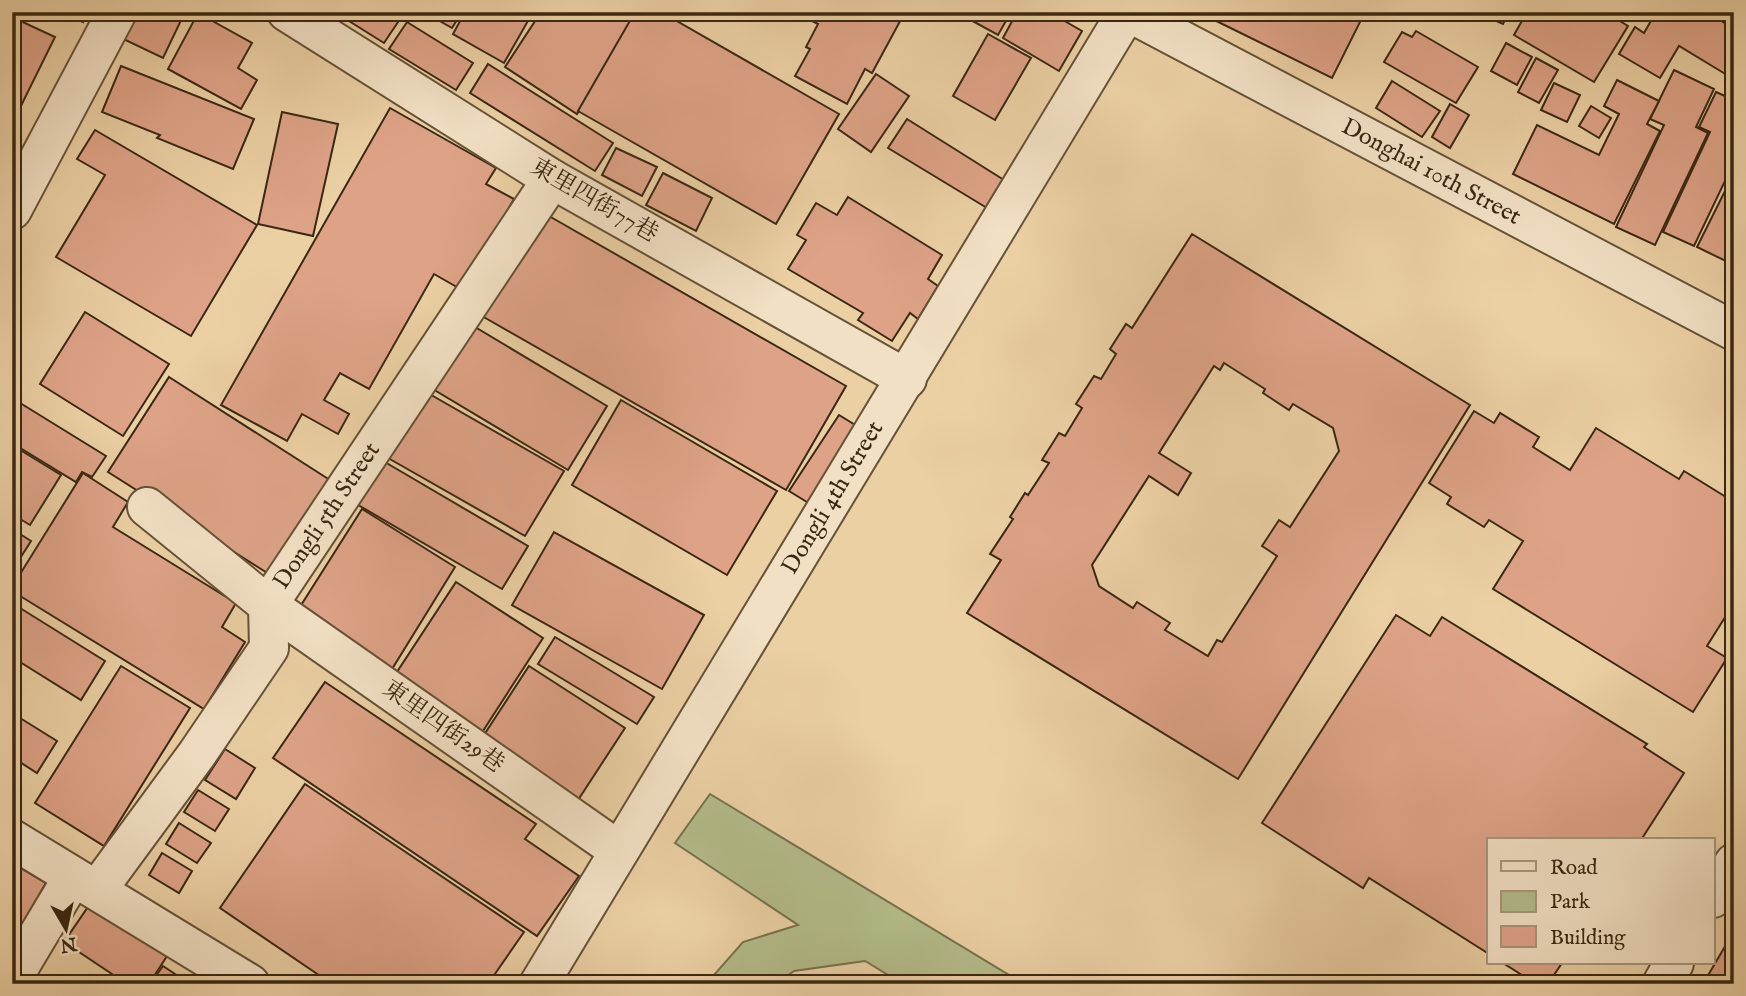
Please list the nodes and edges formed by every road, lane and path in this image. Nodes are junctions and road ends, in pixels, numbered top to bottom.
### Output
1 (117, 12) edge
2 (287, 12) edge
3 (1127, 12) edge
4 (552, 179) junction
5 (16, 193) edge
6 (1734, 331) edge
7 (907, 379) junction
8 (147, 507) dead end
9 (268, 605) junction
10 (12, 839) edge
11 (618, 850) junction
12 (1734, 863) edge
13 (85, 883) junction
14 (1714, 896) edge
15 (1673, 964) edge
16 (12, 979) edge
17 (250, 984) edge
18 (539, 984) edge
19 (1662, 984) edge

1 - 5 street
2 - 4 street, 東里四街77巷
3 - 6 street, Donghai 10th Street
3 - 7 street, Dongli 4th Street
4 - 7 street, 東里四街77巷
4 - 9 street, Dongli 5th Street
7 - 11 street, Dongli 4th Street
8 - 9 street, 東里四街29巷
9 - 11 street, 東里四街29巷
9 - 13 street, Dongli 5th Street
10 - 13 street
11 - 18 street, Dongli 4th Street
12 - 14 street
13 - 16 street, Dongli 5th Street
13 - 17 street
15 - 19 street

